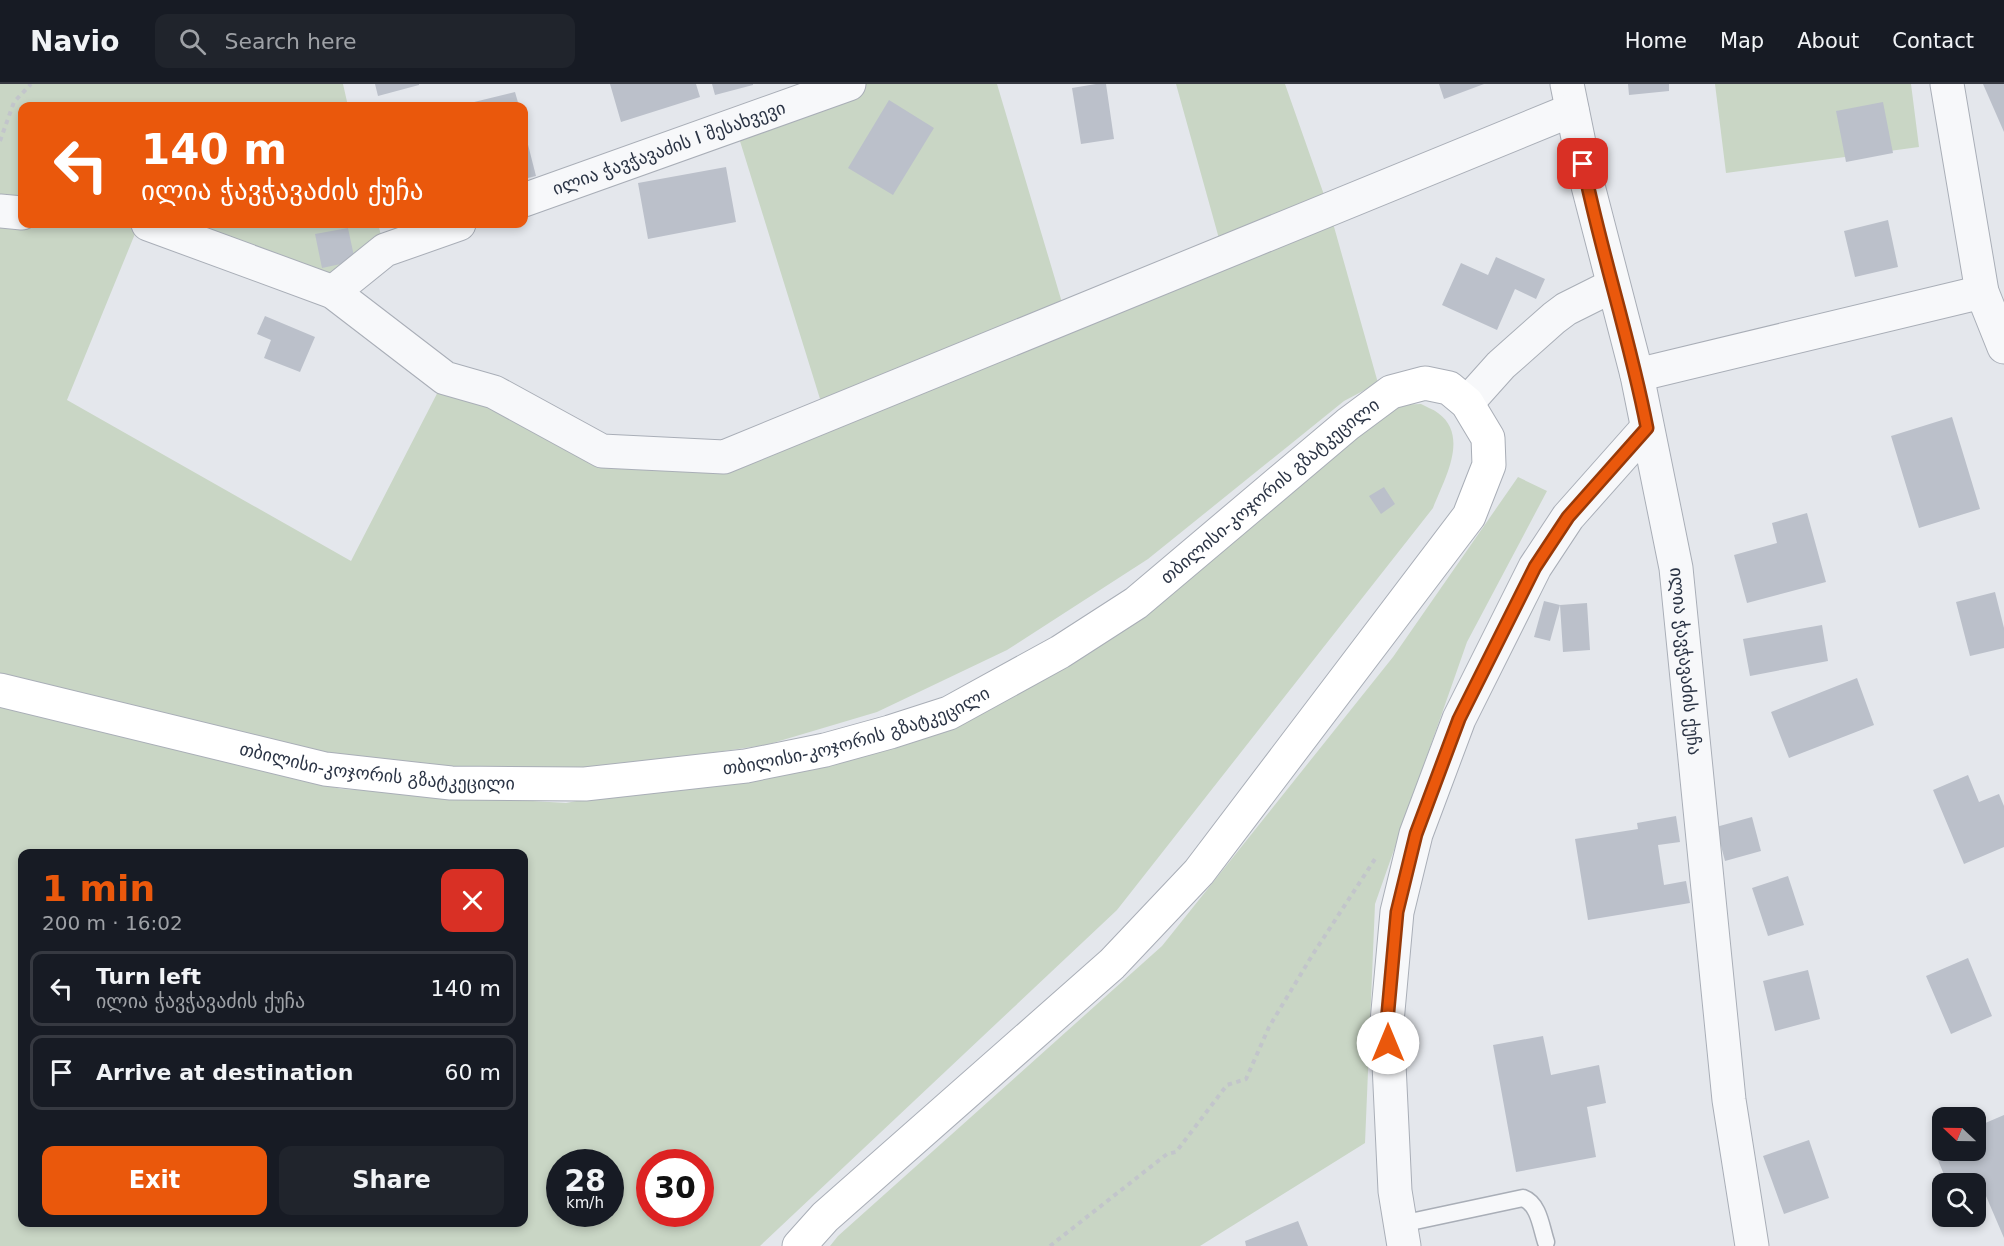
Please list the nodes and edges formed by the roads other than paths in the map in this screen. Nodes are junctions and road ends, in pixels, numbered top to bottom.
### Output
1 (1947, 84) edge
2 (844, 85) edge
3 (1570, 97) edge
4 (528, 199) edge
5 (0, 211) edge
6 (18, 213) edge
7 (159, 228) edge
8 (448, 228) edge
9 (1612, 286) junction
10 (1982, 291) junction
11 (333, 292) junction
12 (2004, 347) edge
13 (1637, 375) junction
14 (1467, 403) junction
15 (1647, 428) junction
16 (0, 690) edge
17 (1402, 1235) edge
18 (1546, 1242) dead end
19 (799, 1246) edge
20 (1752, 1246) edge

1 - 10 street
2 - 4 street, ილია ჭავჭავაძის I შესახვევი
3 - 9 street, ილია ჭავჭავაძის ქუჩა
3 - 11 street
5 - 6 street
7 - 11 street
8 - 11 street
9 - 13 street, ილია ჭავჭავაძის ქუჩა
9 - 14 street
10 - 12 street
10 - 13 street
13 - 15 street, ილია ჭავჭავაძის ქუჩა
14 - 16 main road, თბილისი-კოჯორის გზატკეცილი
14 - 19 main road, თბილისი-კოჯორის გზატკეცილი
15 - 17 street
15 - 20 street, ილია ჭავჭავაძის ქუჩა
17 - 18 lane

